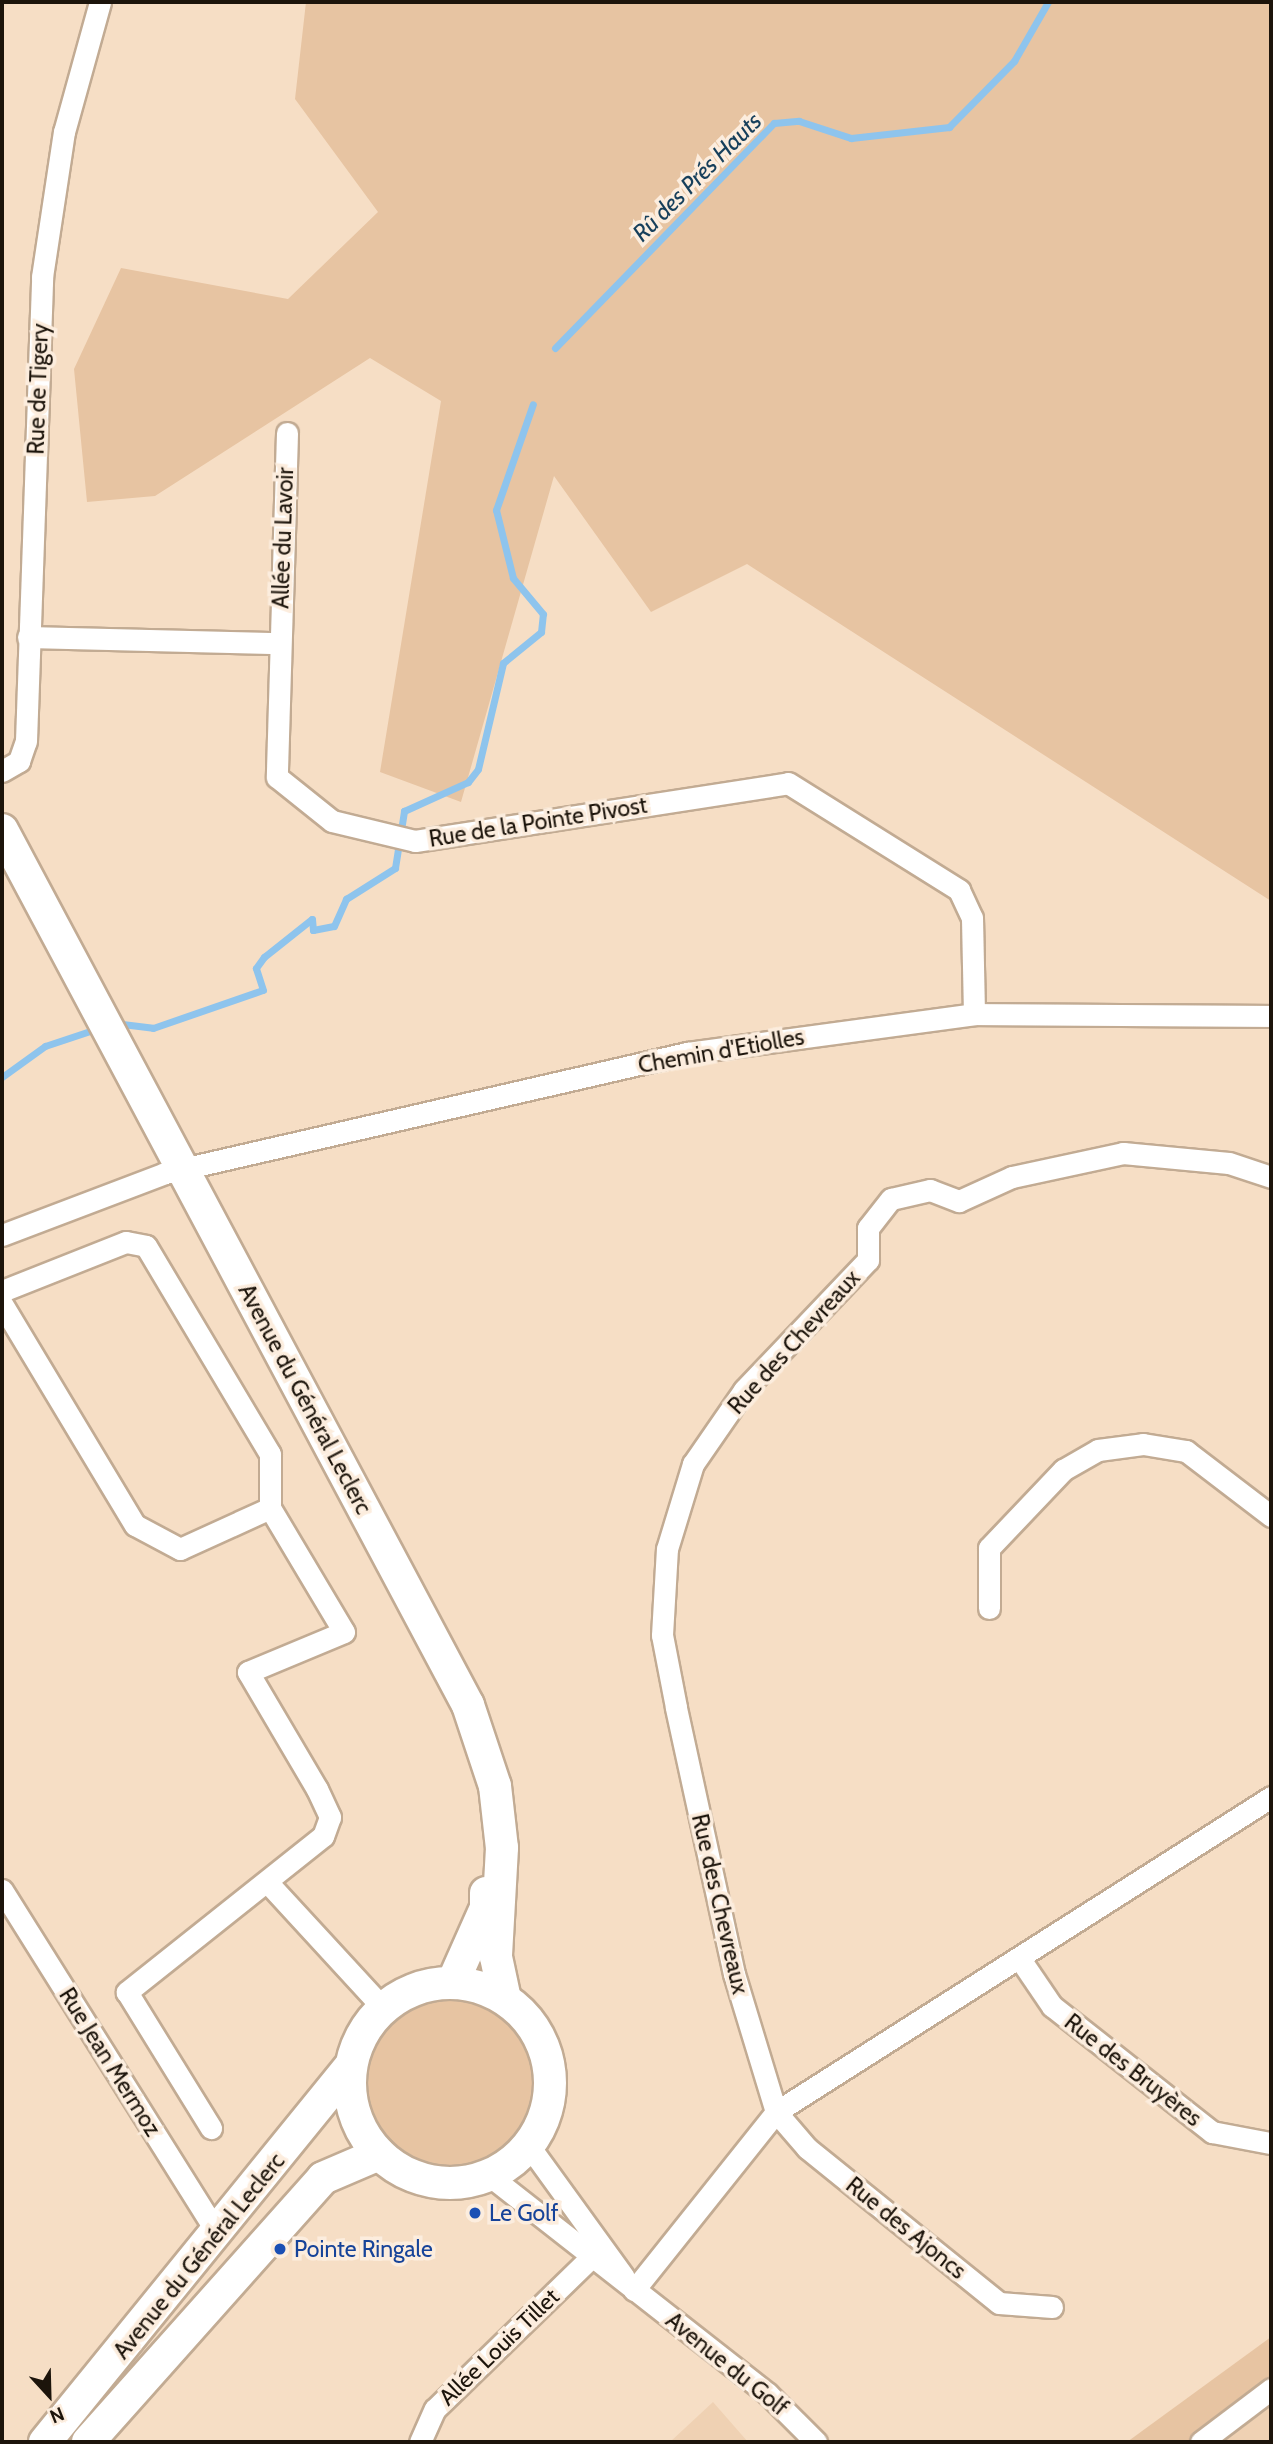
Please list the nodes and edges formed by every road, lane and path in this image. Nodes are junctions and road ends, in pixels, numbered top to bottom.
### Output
1 (100, 2) edge
2 (287, 433) dead end
3 (28, 637) junction
4 (279, 643) junction
5 (2, 771) edge
6 (2, 830) edge
7 (2, 863) edge
8 (974, 1014) junction
9 (1271, 1016) edge
10 (98, 1031) junction
11 (173, 1171) junction
12 (1271, 1177) edge
13 (2, 1236) edge
14 (2, 1291) edge
15 (2, 1304) edge
16 (270, 1508) junction
17 (1271, 1516) edge
18 (989, 1608) dead end
19 (1271, 1797) edge
20 (269, 1884) junction
21 (2, 1890) edge
22 (1020, 1959) junction
23 (453, 1982) junction
24 (504, 1996) junction
25 (383, 2008) junction
26 (350, 2067) junction
27 (776, 2112) junction
28 (211, 2128) dead end
29 (1270, 2143) edge
30 (529, 2146) junction
31 (379, 2154) junction
32 (490, 2176) junction
33 (218, 2234) junction
34 (589, 2259) junction
35 (634, 2290) junction
36 (1052, 2308) dead end
37 (1271, 2389) edge
38 (108, 2429) edge
39 (45, 2442) edge
40 (88, 2442) edge
41 (421, 2442) edge
42 (816, 2442) edge
43 (1201, 2442) edge

1 - 3 street, Rue de Tigery
2 - 4 street, Allée du Lavoir
3 - 4 street
3 - 5 street, Rue de Tigery
4 - 8 street, Rue de la Pointe Pivost
6 - 10 main road, Avenue du Général Leclerc
7 - 10 main road, Avenue du Général Leclerc
8 - 9 street, Chemin d'Etiolles
8 - 11 street, Chemin d'Etiolles
10 - 11 main road, Avenue du Général Leclerc
11 - 13 street, Chemin d'Etiolles
11 - 23 main road, Avenue du Général Leclerc
11 - 24 main road, Avenue du Général Leclerc
12 - 27 street, Rue des Chevreaux
14 - 16 street
15 - 16 street
16 - 20 street
17 - 18 street
19 - 22 street
20 - 25 street
20 - 28 street
21 - 33 street, Rue Jean Mermoz
22 - 27 street
22 - 29 street, Rue des Bruyères
23 - 24 main road
23 - 25 main road
24 - 30 main road
25 - 26 main road
26 - 31 main road
26 - 33 main road, Avenue du Général Leclerc
27 - 35 street
27 - 36 street, Rue des Ajoncs
30 - 32 main road
30 - 35 street
31 - 32 main road
31 - 38 main road, Avenue du Général Leclerc
32 - 34 street
33 - 39 main road, Avenue du Général Leclerc
34 - 35 street
34 - 41 street, Allée Louis Tillet
35 - 42 street, Avenue du Golf
37 - 43 street
38 - 40 main road, Avenue du Général Leclerc

